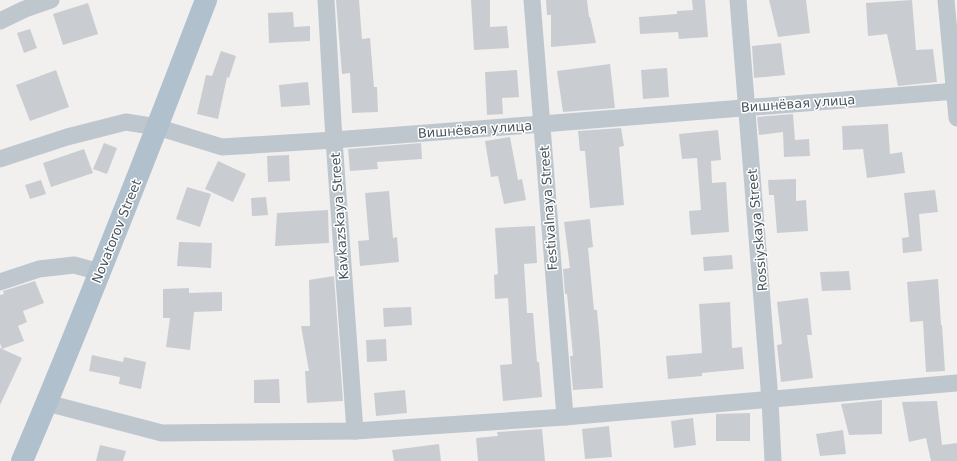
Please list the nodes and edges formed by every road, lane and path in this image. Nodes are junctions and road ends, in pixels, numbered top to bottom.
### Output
1 (51, 0) edge
2 (206, 0) edge
3 (326, 0) edge
4 (532, 0) edge
5 (738, 0) edge
6 (946, 0) edge
7 (0, 21) edge
8 (956, 91) edge
9 (746, 107) junction
10 (957, 118) edge
11 (542, 124) junction
12 (157, 127) junction
13 (334, 140) junction
14 (0, 159) edge
15 (100, 272) junction
16 (0, 282) edge
17 (957, 383) edge
18 (770, 400) junction
19 (47, 403) junction
20 (565, 417) junction
21 (355, 431) junction
22 (22, 461) edge
23 (773, 461) edge

1 - 7 street
2 - 12 main road, Novatorov Street
3 - 13 street, Kavkazskaya Street
4 - 11 street, Festivalnaya Street
5 - 9 street, Rossiyskaya Street
6 - 8 street
8 - 9 street, Вишнёвая улица
8 - 10 street
9 - 11 street, Вишнёвая улица
9 - 18 street, Rossiyskaya Street
11 - 13 street, Вишнёвая улица
11 - 20 street, Festivalnaya Street
12 - 13 street, Вишнёвая улица
12 - 14 street, Вишнёвая улица
12 - 15 main road, Novatorov Street
13 - 21 street, Kavkazskaya Street
15 - 16 street
15 - 19 main road, Novatorov Street
17 - 18 street
18 - 20 street
18 - 23 street, Rossiyskaya Street
19 - 21 street
19 - 22 main road, Novatorov Street
20 - 21 street

